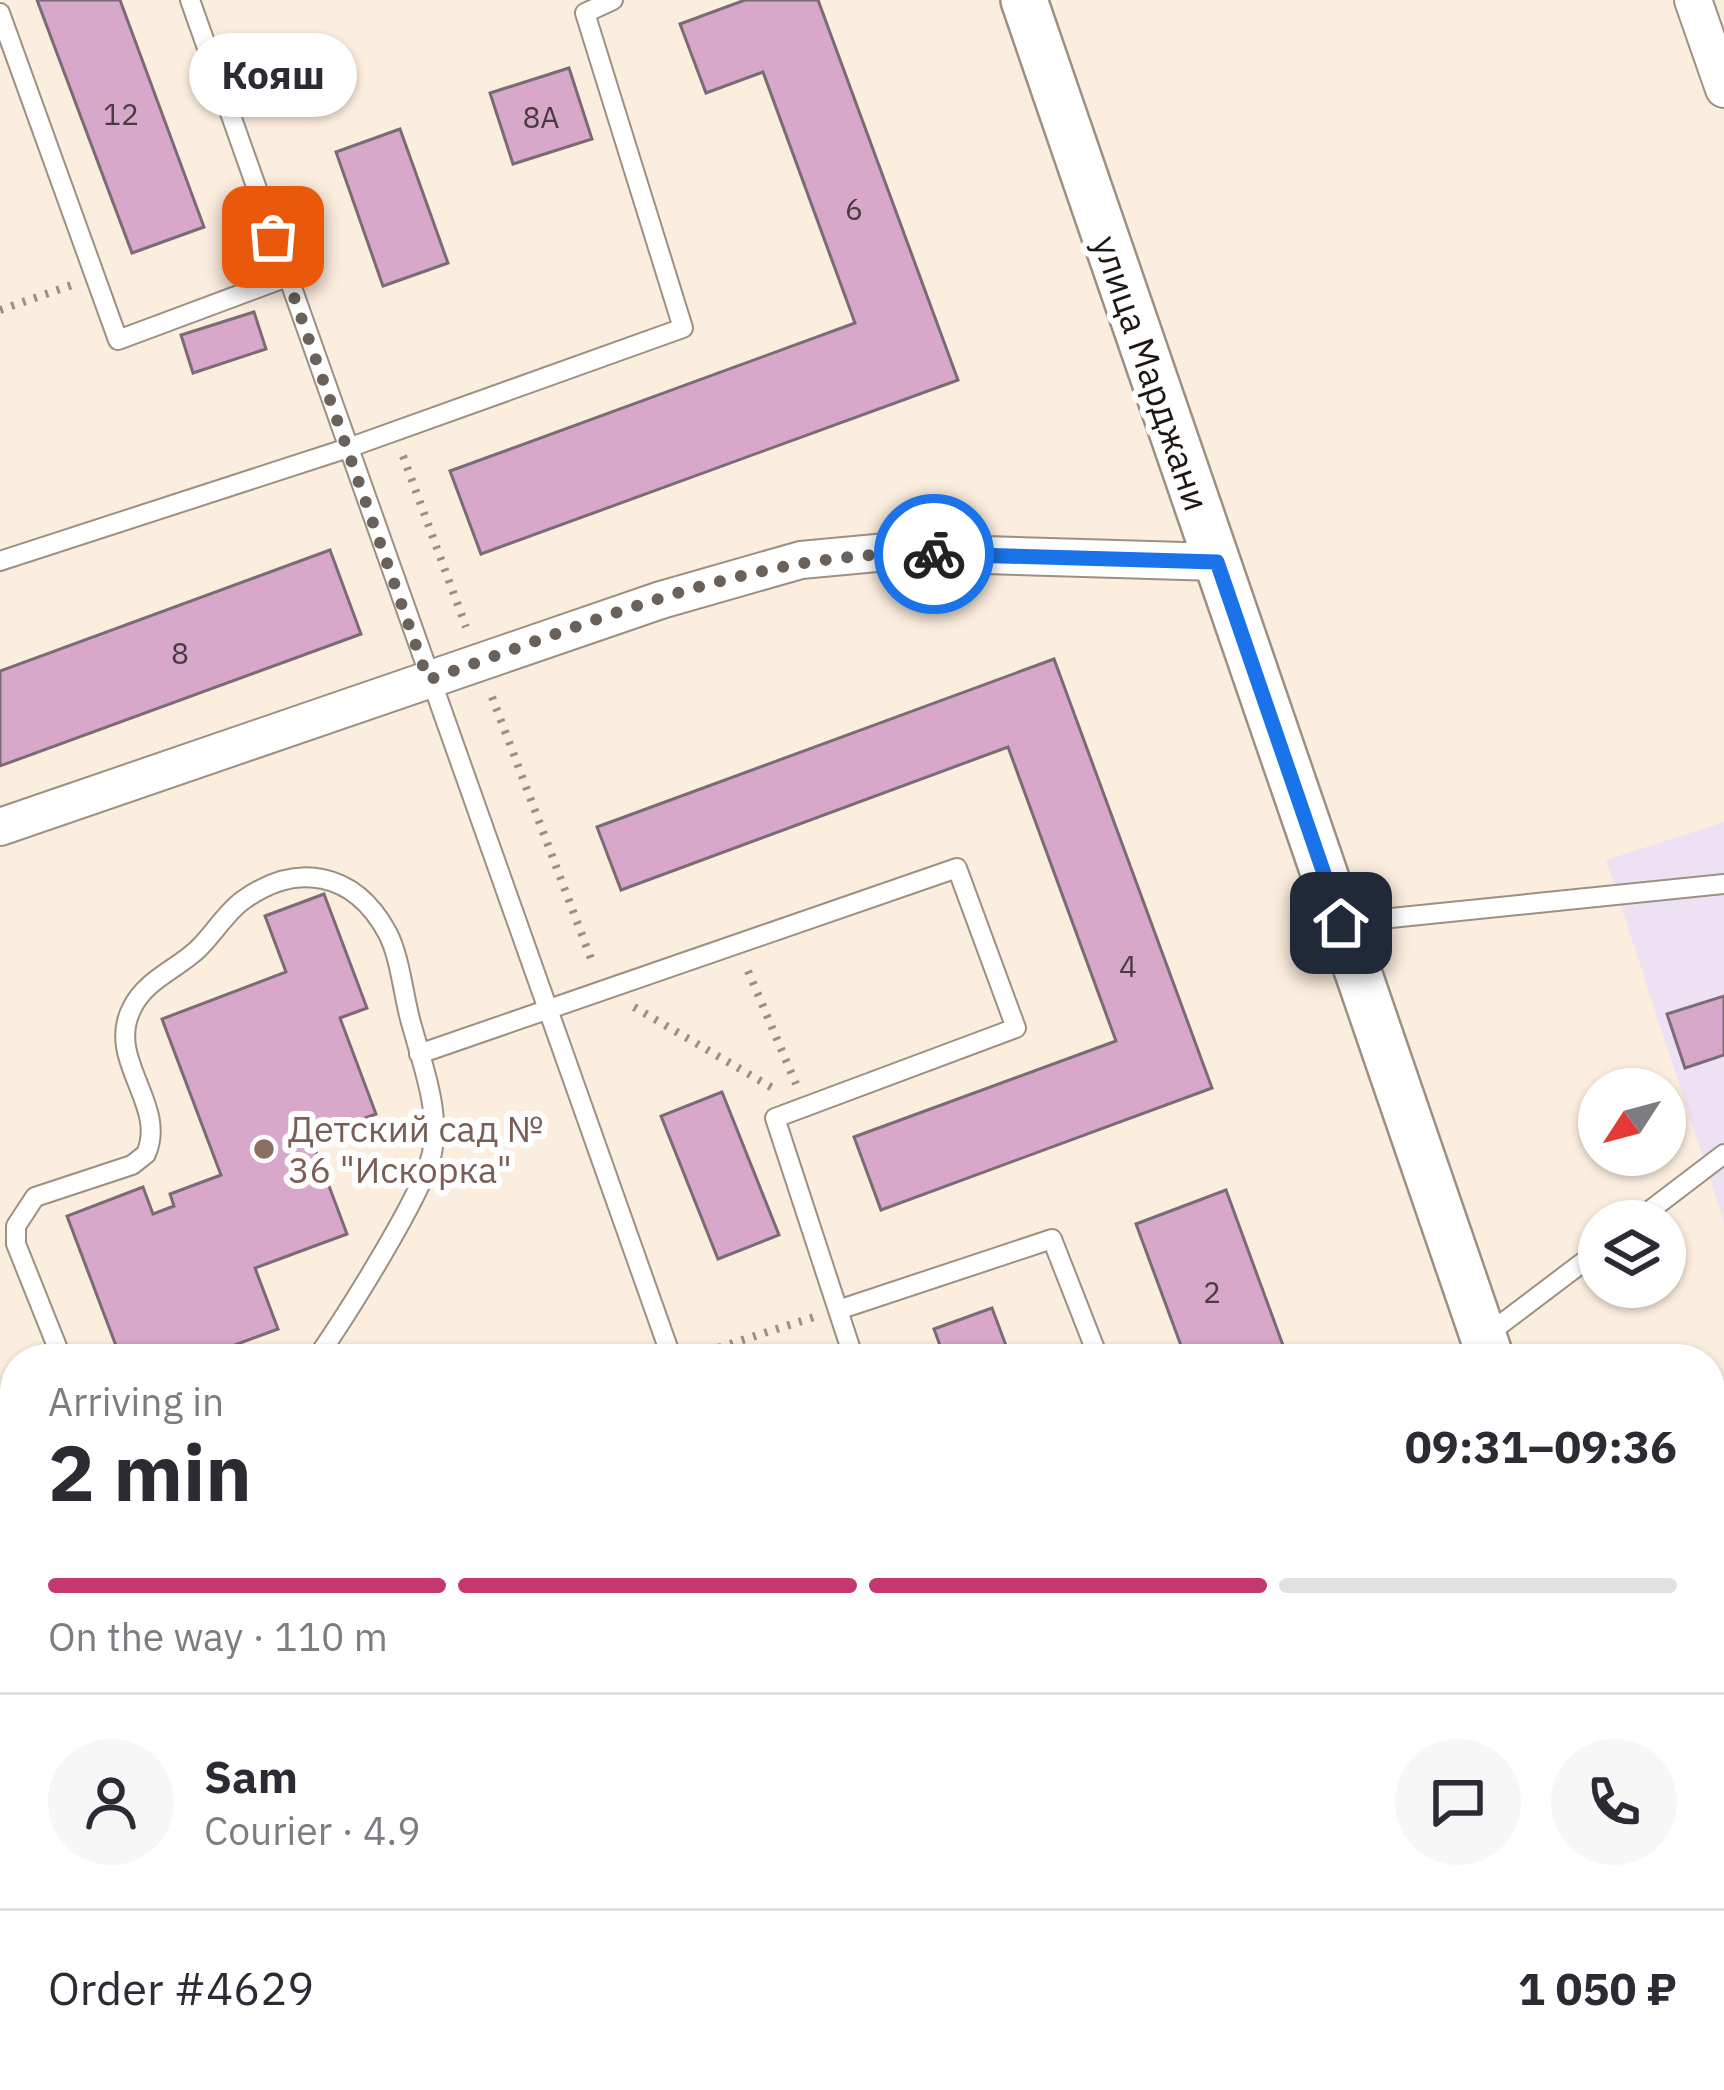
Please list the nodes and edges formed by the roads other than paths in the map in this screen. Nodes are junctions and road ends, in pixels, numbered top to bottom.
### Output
1 (190, 0) edge
2 (613, 0) edge
3 (1024, 0) edge
4 (1693, 0) edge
5 (0, 13) edge
6 (1724, 89) edge
7 (287, 277) junction
8 (348, 448) junction
9 (0, 561) edge
10 (1217, 562) junction
11 (428, 680) junction
12 (0, 827) edge
13 (1724, 884) edge
14 (1341, 923) junction
15 (546, 1009) junction
16 (419, 1054) junction
17 (1724, 1154) edge
18 (1664, 1200) edge
19 (1578, 1269) edge
20 (838, 1310) junction
21 (56, 1344) edge
22 (325, 1344) edge
23 (667, 1344) edge
24 (849, 1344) edge
25 (1093, 1344) edge
26 (1487, 1344) edge
27 (1493, 1344) edge

1 - 7 lane
2 - 8 lane
3 - 10 street, улица Марджани
4 - 6 street
5 - 7 lane
7 - 8 lane
8 - 9 lane
8 - 11 lane
10 - 11 street
10 - 14 street, улица Марджани
11 - 12 street
11 - 15 lane
13 - 14 lane
14 - 26 street, улица Марджани
15 - 16 lane
15 - 20 lane
15 - 23 lane
16 - 21 lane
16 - 22 lane
17 - 18 lane
19 - 27 lane
20 - 24 lane
20 - 25 lane

